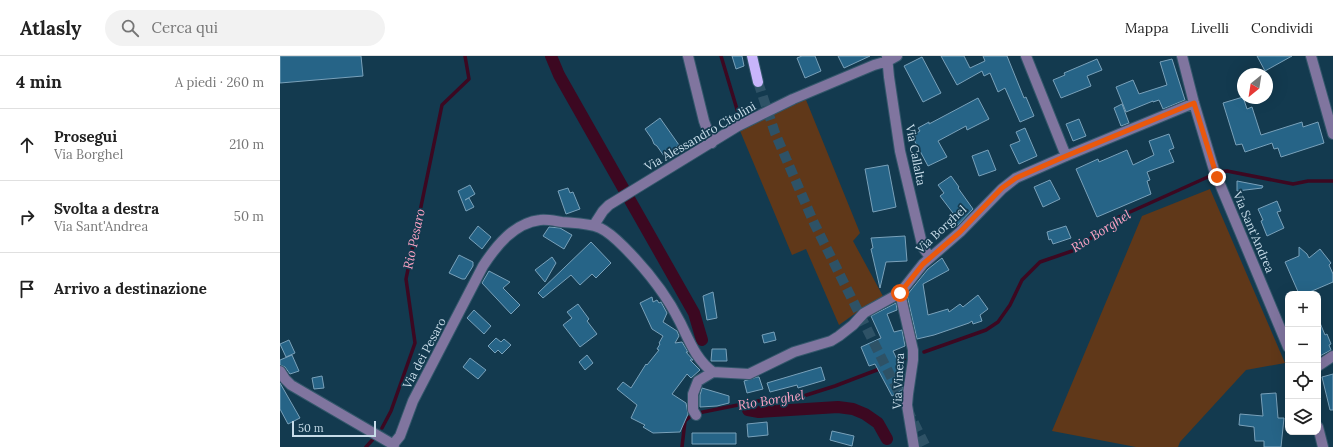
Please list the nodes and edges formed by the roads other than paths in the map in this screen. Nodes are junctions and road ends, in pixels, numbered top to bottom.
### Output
1 (688, 56) edge
2 (752, 56) edge
3 (1026, 56) edge
4 (1182, 56) edge
5 (1311, 56) edge
6 (891, 58) edge
7 (758, 82) tunnel mouth
8 (1194, 103) junction
9 (1333, 134) edge
10 (712, 143) junction
11 (1066, 156) junction
12 (594, 225) junction
13 (930, 257) junction
14 (900, 293) junction
15 (1285, 340) edge
16 (1333, 356) edge
17 (1321, 364) edge
18 (280, 370) edge
19 (713, 372) junction
20 (695, 413) dead end
21 (1320, 435) edge
22 (393, 446) edge
23 (914, 447) edge
24 (1323, 447) edge

1 - 10 street
2 - 7 main road
3 - 11 street
4 - 8 street, Via Sant'Andrea
5 - 9 street
6 - 10 street, Via Alessandro Citolini
6 - 13 street, Via Callalta
8 - 11 street, Via Borghel
8 - 15 street, Via Sant'Andrea
10 - 12 street, Via Alessandro Citolini
11 - 13 street, Via Borghel
12 - 19 street
12 - 22 street, Via dei Pesaro
13 - 14 street, Via Borghel
14 - 19 street, Via Borghel
14 - 23 street, Via Vinera
16 - 17 street
18 - 22 street, Via dei Pesaro
19 - 20 street
21 - 24 street

